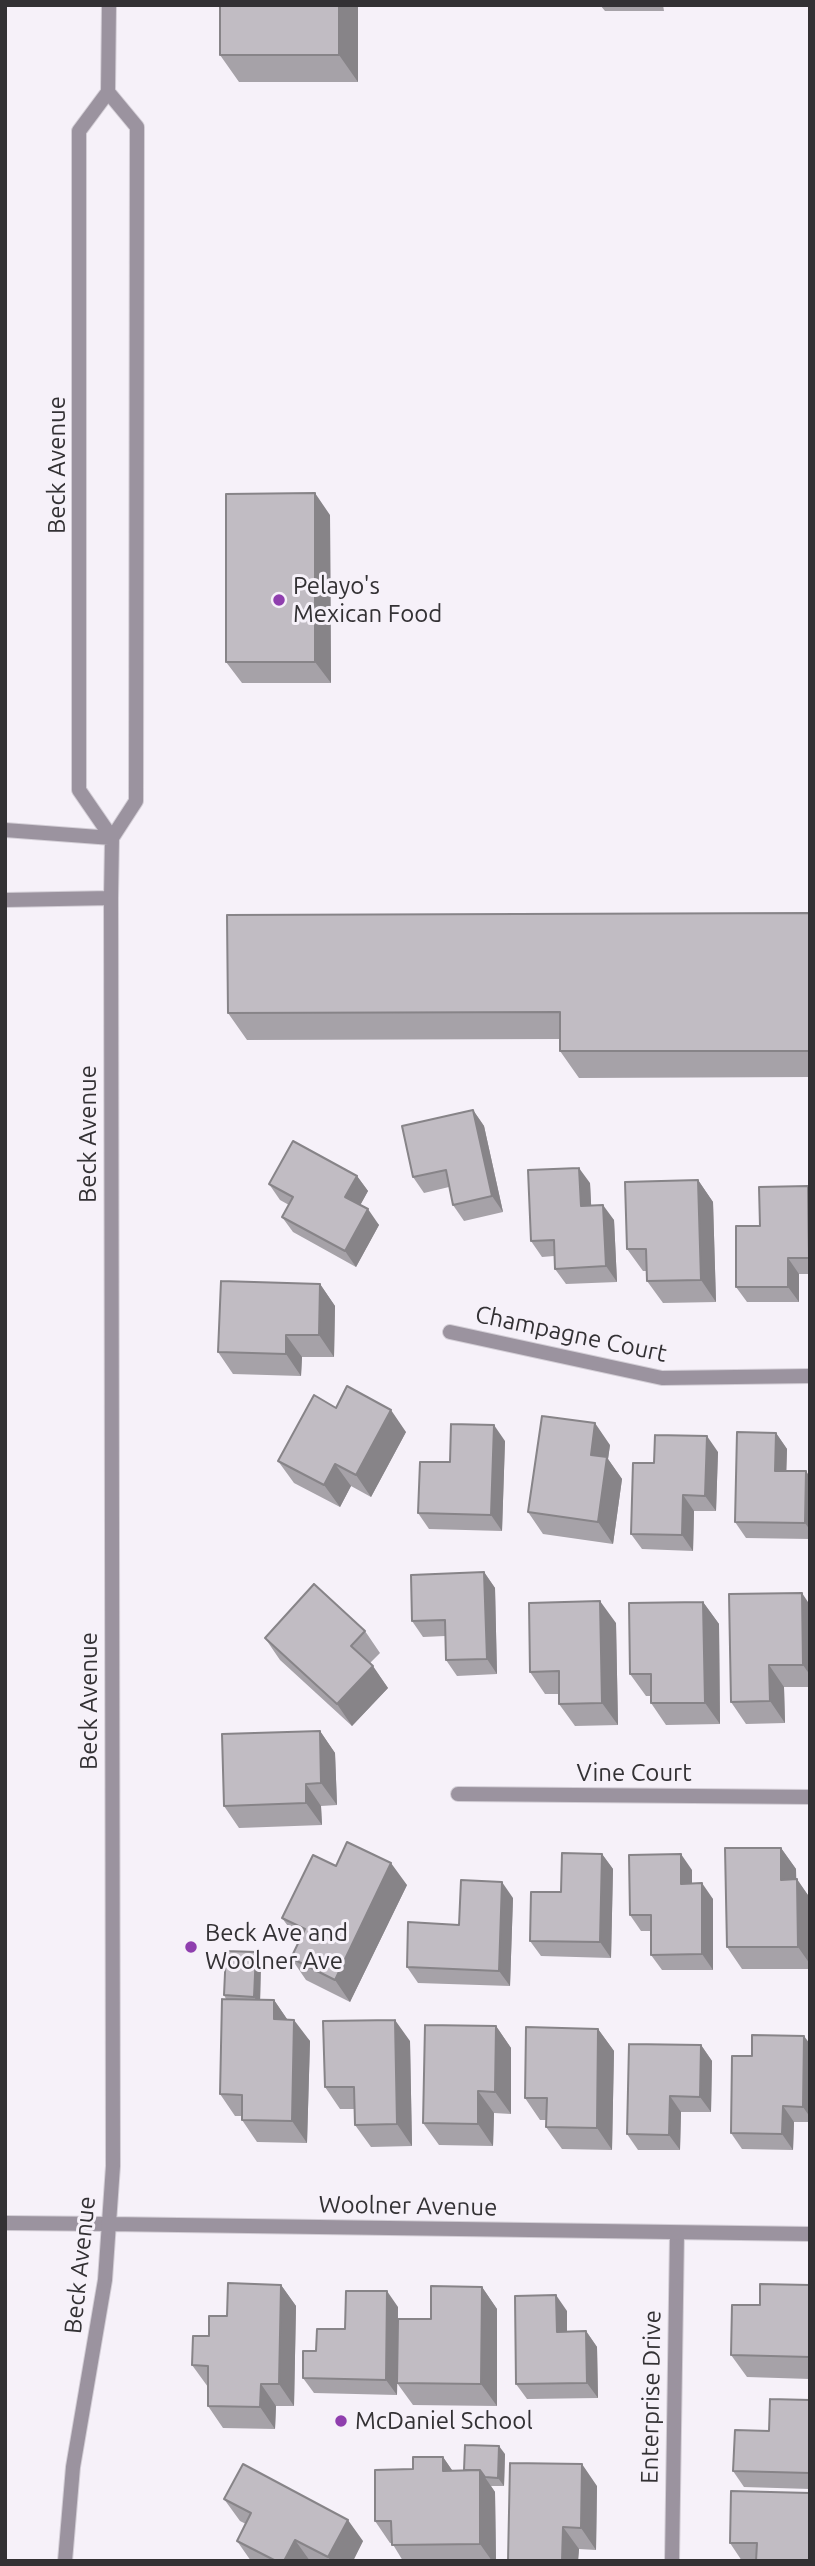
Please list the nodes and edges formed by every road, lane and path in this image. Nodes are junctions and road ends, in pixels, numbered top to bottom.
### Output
1 (109, 5) edge
2 (108, 92) junction
3 (5, 830) edge
4 (112, 838) junction
5 (111, 898) junction
6 (5, 900) edge
7 (450, 1332) dead end
8 (810, 1376) edge
9 (458, 1794) dead end
10 (810, 1797) edge
11 (5, 2223) edge
12 (108, 2224) junction
13 (677, 2233) junction
14 (810, 2234) edge
15 (65, 2561) edge
16 (671, 2561) edge

1 - 2 street
2 - 4 street
2 - 4 street, Beck Avenue
3 - 4 street
4 - 5 street, Beck Avenue
5 - 6 street
5 - 12 street, Beck Avenue
7 - 8 street, Champagne Court
9 - 10 street, Vine Court
11 - 12 street, Woolner Avenue
12 - 13 street, Woolner Avenue
12 - 15 street, Beck Avenue
13 - 14 street, Woolner Avenue
13 - 16 street, Enterprise Drive

